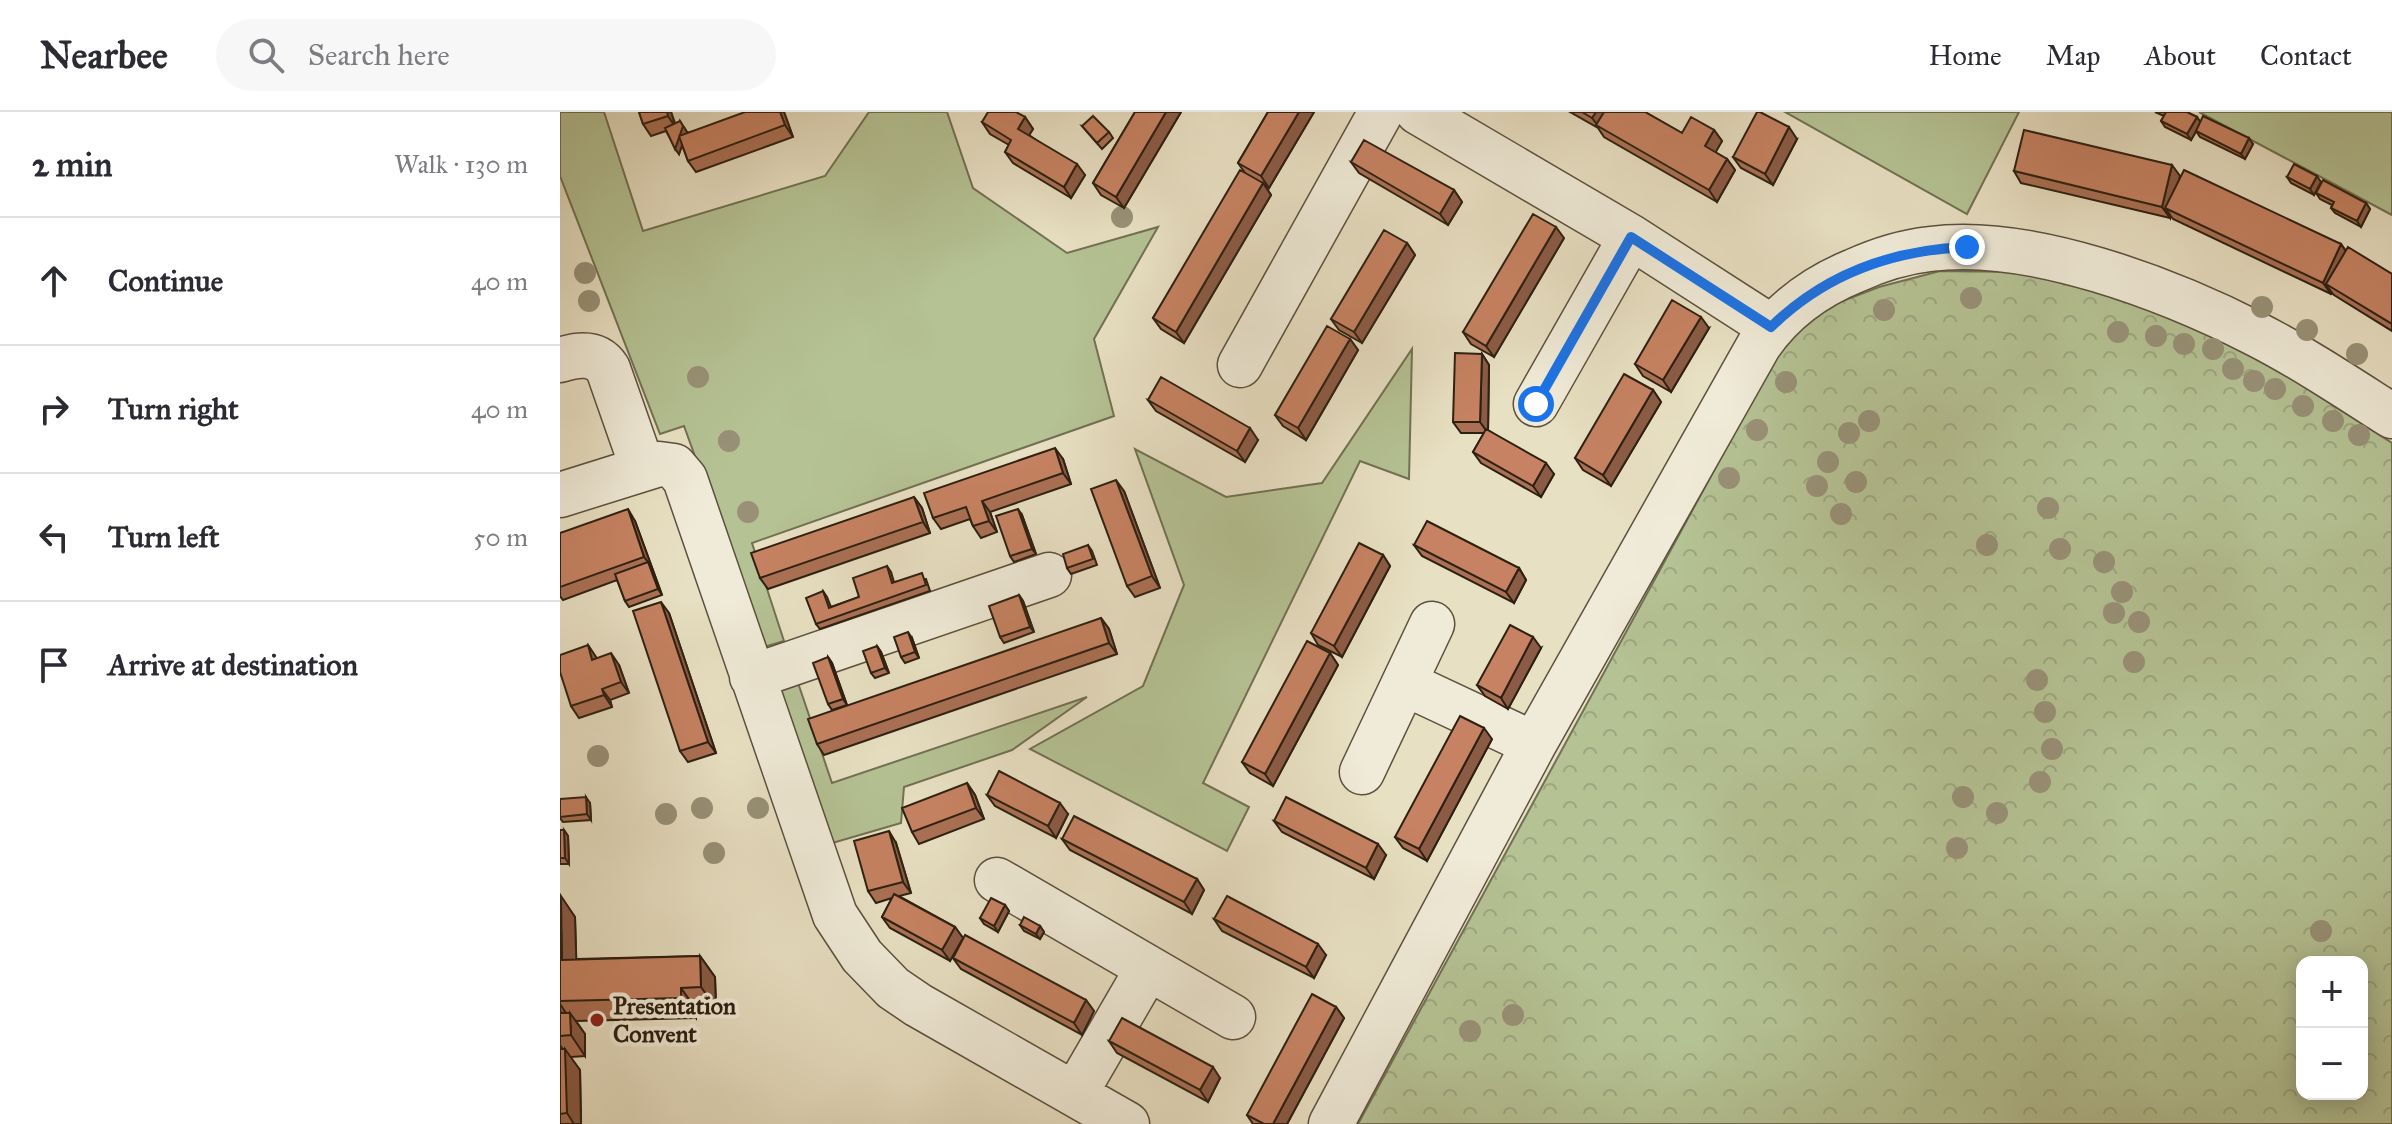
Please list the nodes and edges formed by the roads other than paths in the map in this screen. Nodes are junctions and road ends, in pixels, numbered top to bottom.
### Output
1 (1381, 112) edge
2 (1418, 112) edge
3 (1631, 237) junction
4 (1771, 327) junction
5 (560, 360) edge
6 (1240, 365) dead end
7 (1536, 404) dead end
8 (2392, 416) edge
9 (643, 469) junction
10 (560, 495) edge
11 (1049, 575) dead end
12 (1432, 624) dead end
13 (752, 677) junction
14 (1404, 683) junction
15 (1534, 744) junction
16 (1362, 772) dead end
17 (997, 880) dead end
18 (1148, 968) junction
19 (1233, 1017) dead end
20 (1075, 1094) junction
21 (1127, 1124) edge
22 (1331, 1124) edge

1 - 6 street
2 - 3 street
3 - 4 street
3 - 7 street
4 - 8 street
4 - 15 street
5 - 9 street
9 - 10 street
9 - 13 street
11 - 13 street
12 - 14 street
13 - 20 street
14 - 15 street
14 - 16 street
15 - 22 street
17 - 18 street
18 - 19 street
18 - 20 street
20 - 21 street

